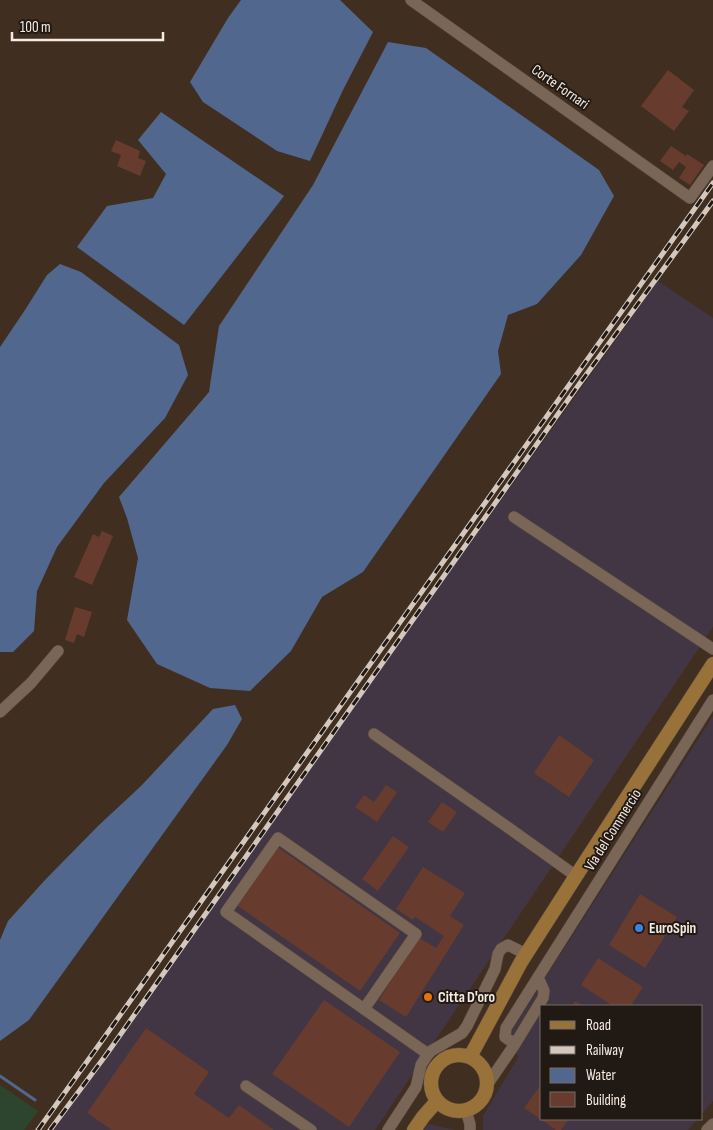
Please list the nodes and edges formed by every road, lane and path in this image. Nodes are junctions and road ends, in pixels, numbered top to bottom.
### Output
1 (411, 0) edge
2 (713, 166) edge
3 (514, 517) dead end
4 (713, 650) edge
5 (58, 651) dead end
6 (713, 664) edge
7 (713, 700) edge
8 (0, 712) edge
9 (374, 734) dead end
10 (576, 876) junction
11 (526, 954) junction
12 (538, 977) junction
13 (364, 1009) junction
14 (515, 1044) junction
15 (428, 1054) junction
16 (470, 1056) junction
17 (488, 1085) junction
18 (246, 1086) dead end
19 (437, 1101) junction
20 (466, 1111) junction
21 (713, 1124) edge
22 (311, 1130) edge
23 (388, 1130) edge
24 (414, 1130) edge
25 (470, 1130) edge
26 (707, 1130) edge

1 - 2 street, Corte Fornari
3 - 4 street
5 - 8 street
6 - 10 main road
7 - 12 street, Via del Commercio
9 - 10 street
10 - 11 main road
11 - 15 street
11 - 16 main road
12 - 14 street
12 - 14 street, Via del Commercio
13 - 13 street
13 - 15 street
14 - 17 street
15 - 23 street
16 - 17 main road
16 - 19 main road
17 - 20 main road
18 - 22 street
19 - 20 main road
19 - 24 main road
20 - 25 street
21 - 26 street

